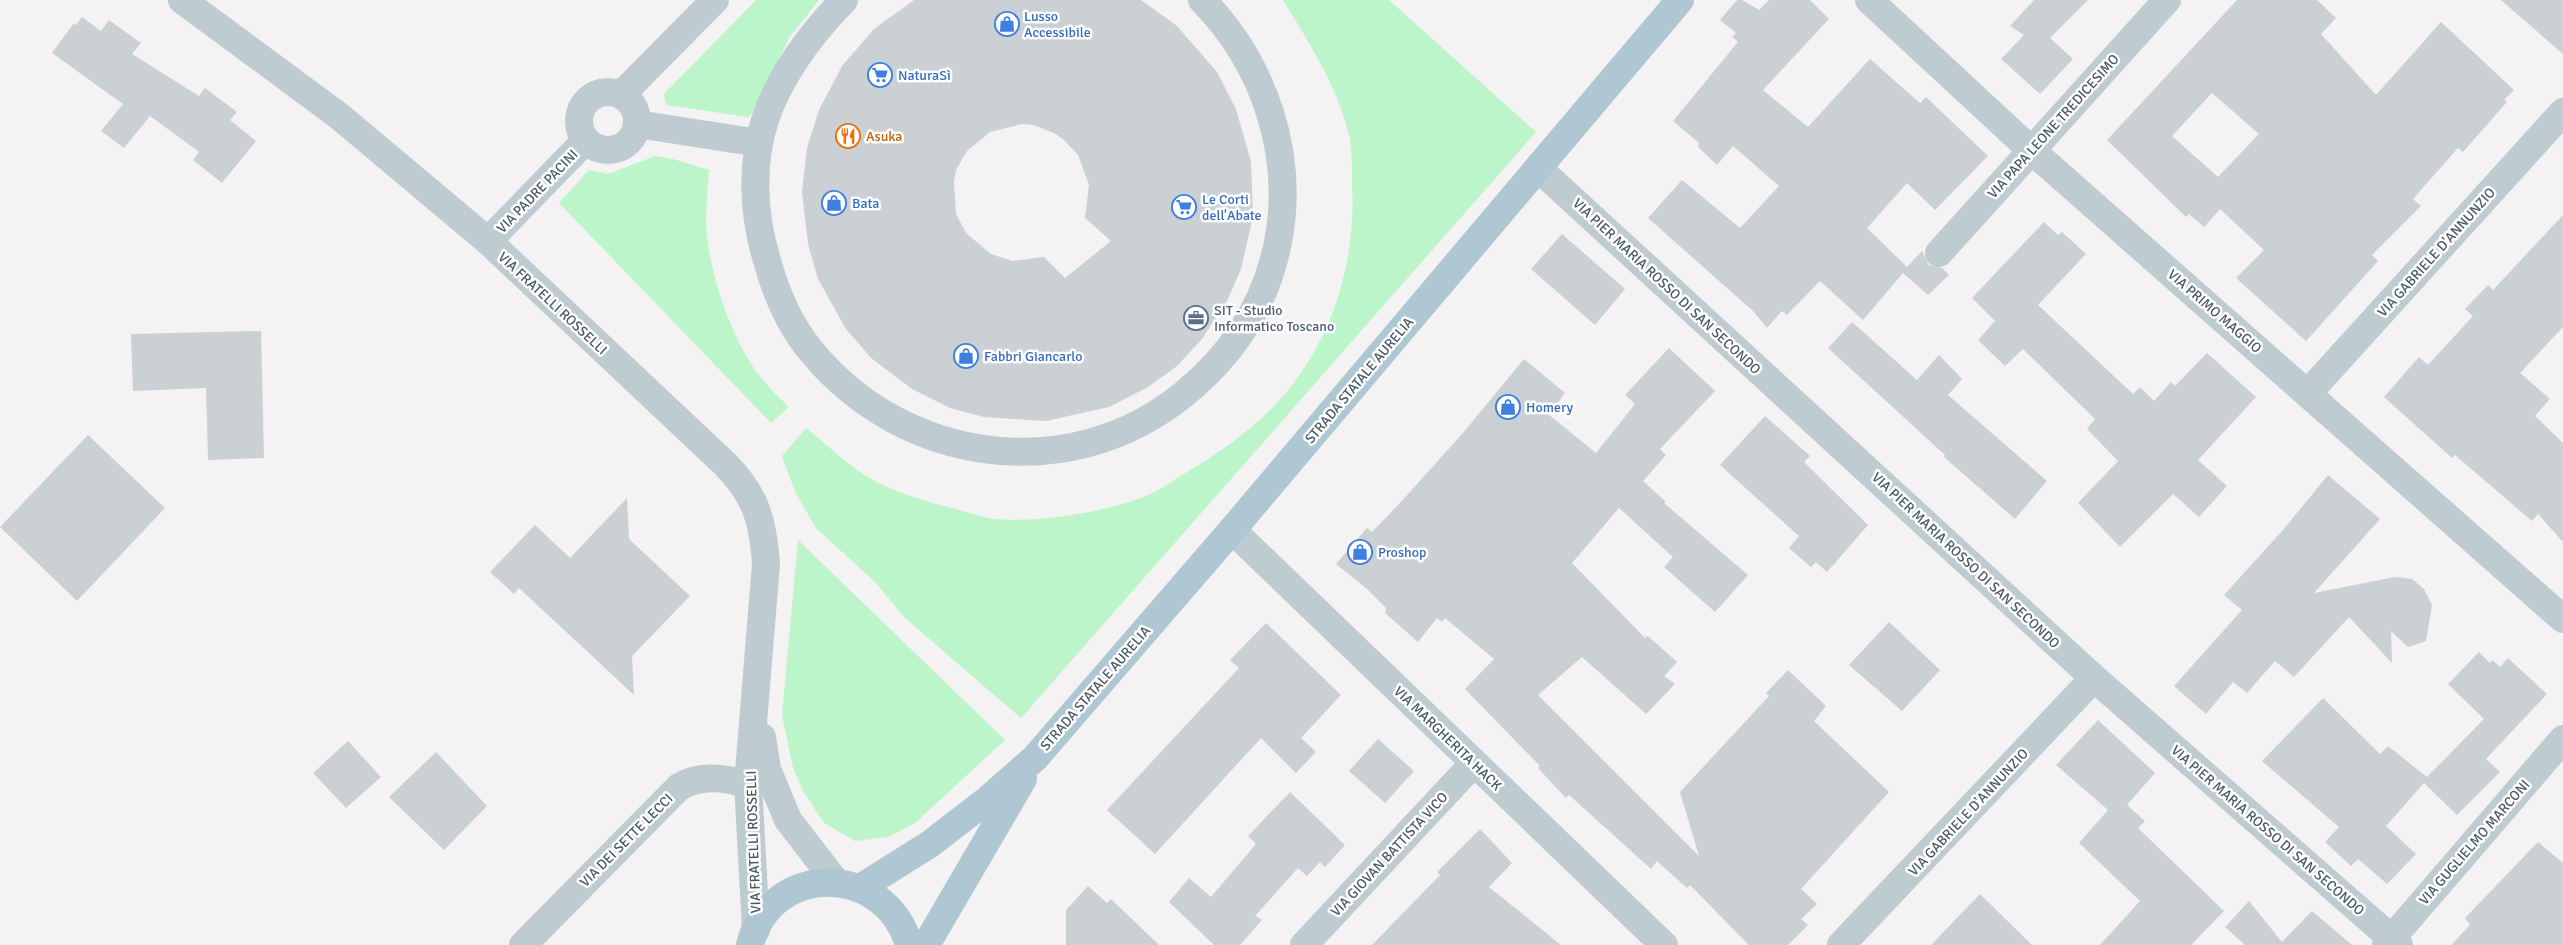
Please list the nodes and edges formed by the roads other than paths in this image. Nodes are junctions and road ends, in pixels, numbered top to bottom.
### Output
1 (182, 0) edge
2 (715, 0) edge
3 (844, 0) edge
4 (1202, 0) edge
5 (1680, 0) edge
6 (1869, 0) edge
7 (2167, 0) edge
8 (621, 96) junction
9 (2563, 112) edge
10 (637, 124) junction
11 (586, 140) junction
12 (759, 143) junction
13 (2031, 150) junction
14 (1538, 168) junction
15 (488, 241) junction
16 (1939, 253) dead end
17 (2308, 393) junction
18 (1232, 530) junction
19 (2563, 619) edge
20 (2094, 678) junction
21 (756, 696) junction
22 (2563, 739) edge
23 (1035, 758) junction
24 (1474, 763) junction
25 (748, 784) junction
26 (848, 885) junction
27 (753, 937) edge
28 (2392, 943) edge
29 (523, 945) edge
30 (910, 945) edge
31 (926, 945) edge
32 (1304, 945) edge
33 (1664, 945) edge
34 (1841, 945) edge

1 - 15 street, VIA FRATELLI ROSSELLI
2 - 8 street
3 - 12 street
4 - 12 street
5 - 14 main road, STRADA STATALE AURELIA
6 - 13 street, VIA PRIMO MAGGIO
7 - 13 street, VIA PAPA LEONE TREDICESIMO
8 - 10 street
8 - 11 street, VIA PADRE PACINI
9 - 17 street, VIA GABRIELE D'ANNUNZIO
10 - 11 street, VIA PADRE PACINI
10 - 12 street
11 - 15 street, VIA PADRE PACINI
13 - 16 street, VIA PAPA LEONE TREDICESIMO
13 - 17 street, VIA PRIMO MAGGIO
14 - 18 main road, STRADA STATALE AURELIA
14 - 20 street, VIA PIER MARIA ROSSO DI SAN SECONDO
15 - 21 street, VIA FRATELLI ROSSELLI
17 - 19 street, VIA PRIMO MAGGIO
18 - 23 main road, STRADA STATALE AURELIA
18 - 24 street, VIA MARGHERITA HACK
20 - 28 street, VIA PIER MARIA ROSSO DI SAN SECONDO
20 - 34 street, VIA GABRIELE D'ANNUNZIO
21 - 25 street, VIA FRATELLI ROSSELLI
21 - 26 street, VIA FRATELLI ROSSELLI
22 - 28 street, VIA GUGLIELMO MARCONI
23 - 26 main road, STRADA STATALE AURELIA
23 - 31 main road, STRADA STATALE AURELIA
24 - 32 street, VIA GIOVAN BATTISTA VICO
24 - 33 street, VIA MARGHERITA HACK
25 - 27 street, VIA FRATELLI ROSSELLI
25 - 29 street, VIA DEI SETTE LECCI
26 - 27 main road
26 - 30 main road

